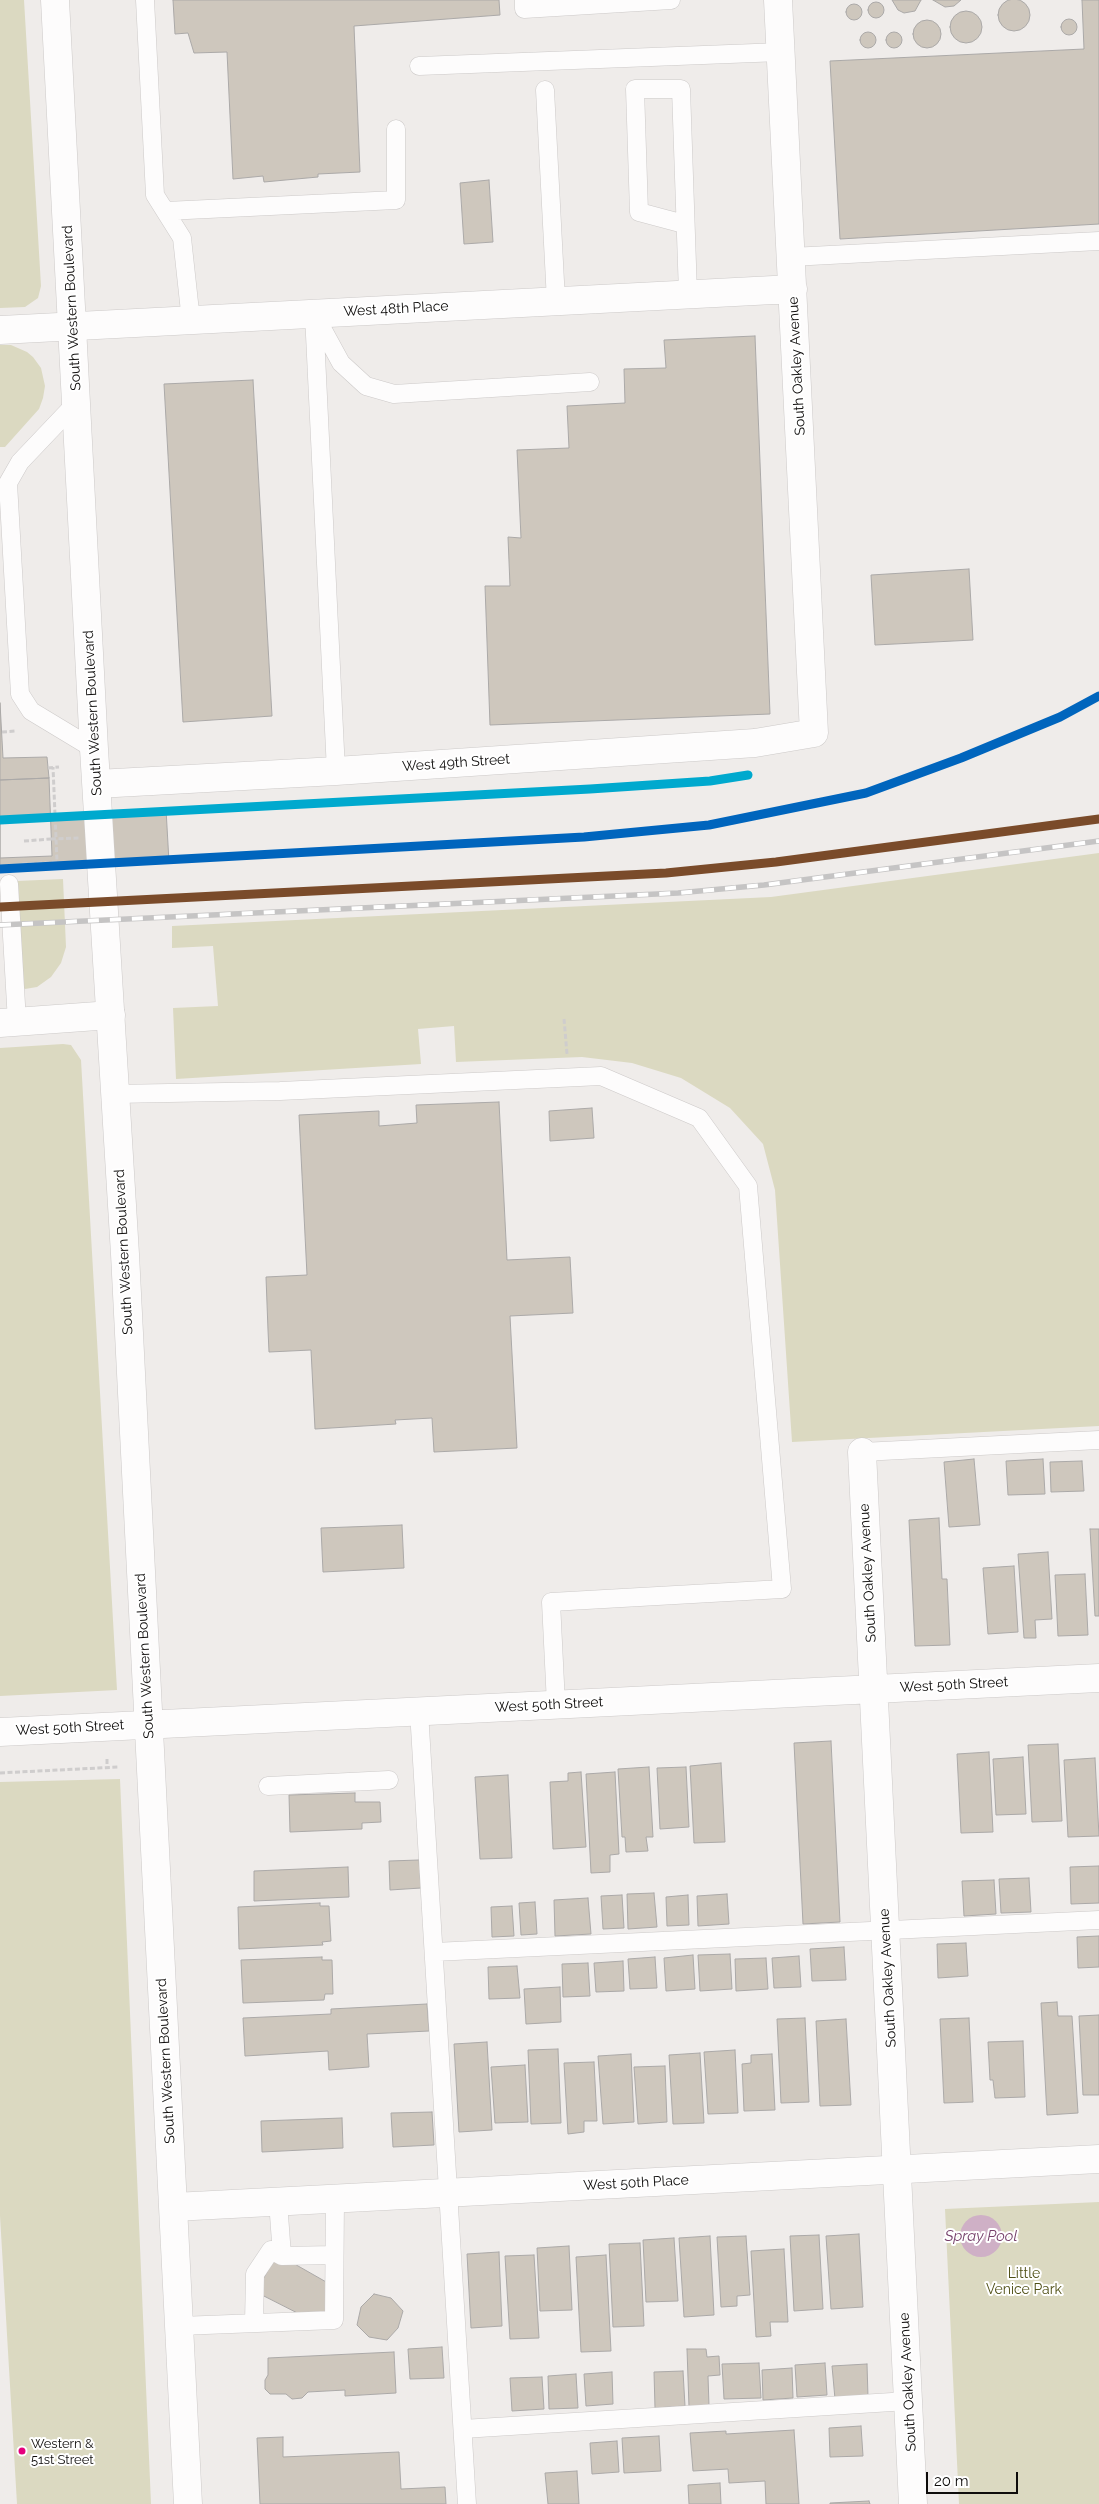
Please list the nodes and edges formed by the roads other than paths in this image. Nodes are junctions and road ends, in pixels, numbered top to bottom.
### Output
1 (55, 0) edge
2 (144, 0) edge
3 (671, 0) edge
4 (778, 0) edge
5 (524, 4) edge
6 (781, 52) junction
7 (418, 66) dead end
8 (545, 90) dead end
9 (396, 129) dead end
10 (166, 211) junction
11 (684, 224) junction
12 (1099, 242) edge
13 (791, 257) junction
14 (793, 289) junction
15 (688, 294) junction
16 (556, 301) junction
17 (314, 314) junction
18 (191, 321) junction
19 (73, 327) junction
20 (0, 330) edge
21 (590, 382) dead end
22 (77, 402) junction
23 (814, 732) joint
24 (94, 749) junction
25 (336, 771) junction
26 (97, 784) junction
27 (9, 884) dead end
28 (111, 1016) junction
29 (9, 1022) edge
30 (114, 1094) junction
31 (1099, 1440) edge
32 (862, 1452) joint
33 (1099, 1678) edge
34 (874, 1689) junction
35 (556, 1704) junction
36 (419, 1711) junction
37 (149, 1724) junction
38 (0, 1732) edge
39 (389, 1780) dead end
40 (268, 1786) dead end
41 (1099, 1920) edge
42 (886, 1931) junction
43 (434, 1952) junction
44 (1099, 2159) edge
45 (897, 2170) junction
46 (448, 2192) junction
47 (335, 2198) junction
48 (278, 2201) junction
49 (174, 2207) junction
50 (334, 2255) junction
51 (282, 2256) junction
52 (254, 2323) junction
53 (180, 2326) junction
54 (908, 2401) junction
55 (463, 2429) junction
56 (188, 2504) edge
57 (467, 2504) edge
58 (914, 2504) edge

1 - 19 street, South Western Boulevard
2 - 10 lane
3 - 5 lane
4 - 6 street, South Oakley Avenue
6 - 7 lane
6 - 13 street, South Oakley Avenue
8 - 16 lane
9 - 10 lane
10 - 18 lane
11 - 11 lane
11 - 15 lane
12 - 13 lane
13 - 14 street, South Oakley Avenue
14 - 15 street, West 48th Place
14 - 23 street, South Oakley Avenue
15 - 16 street, West 48th Place
16 - 17 street, West 48th Place
17 - 18 street, West 48th Place
17 - 21 lane
17 - 25 lane
18 - 19 street, West 48th Place
19 - 20 street, West 48th Place
19 - 22 street, South Western Boulevard
22 - 24 street, South Western Boulevard
22 - 24 lane
23 - 25 street, West 49th Street
24 - 26 street, South Western Boulevard
25 - 26 street, West 49th Street
26 - 28 street, South Western Boulevard
27 - 29 lane
28 - 29 street
28 - 30 street, South Western Boulevard
30 - 35 lane
30 - 37 street, South Western Boulevard
31 - 32 lane
32 - 34 street, South Oakley Avenue
33 - 34 street, West 50th Street
34 - 35 street, West 50th Street
34 - 42 street, South Oakley Avenue
35 - 36 street, West 50th Street
36 - 37 street, West 50th Street
36 - 43 lane
37 - 38 street, West 50th Street
37 - 49 street, South Western Boulevard
39 - 40 lane
41 - 42 lane
42 - 43 lane
42 - 45 street, South Oakley Avenue
43 - 46 lane
44 - 45 street, West 50th Place
45 - 46 street, West 50th Place
45 - 54 street, South Oakley Avenue
46 - 47 street, West 50th Place
46 - 55 lane
47 - 48 street, West 50th Place
47 - 50 lane
48 - 49 street, West 50th Place
48 - 51 lane
49 - 53 street, South Western Boulevard
50 - 51 lane
50 - 52 lane
51 - 52 lane
52 - 53 lane
53 - 56 street, South Western Boulevard
54 - 55 lane
54 - 58 street, South Oakley Avenue
55 - 57 lane

